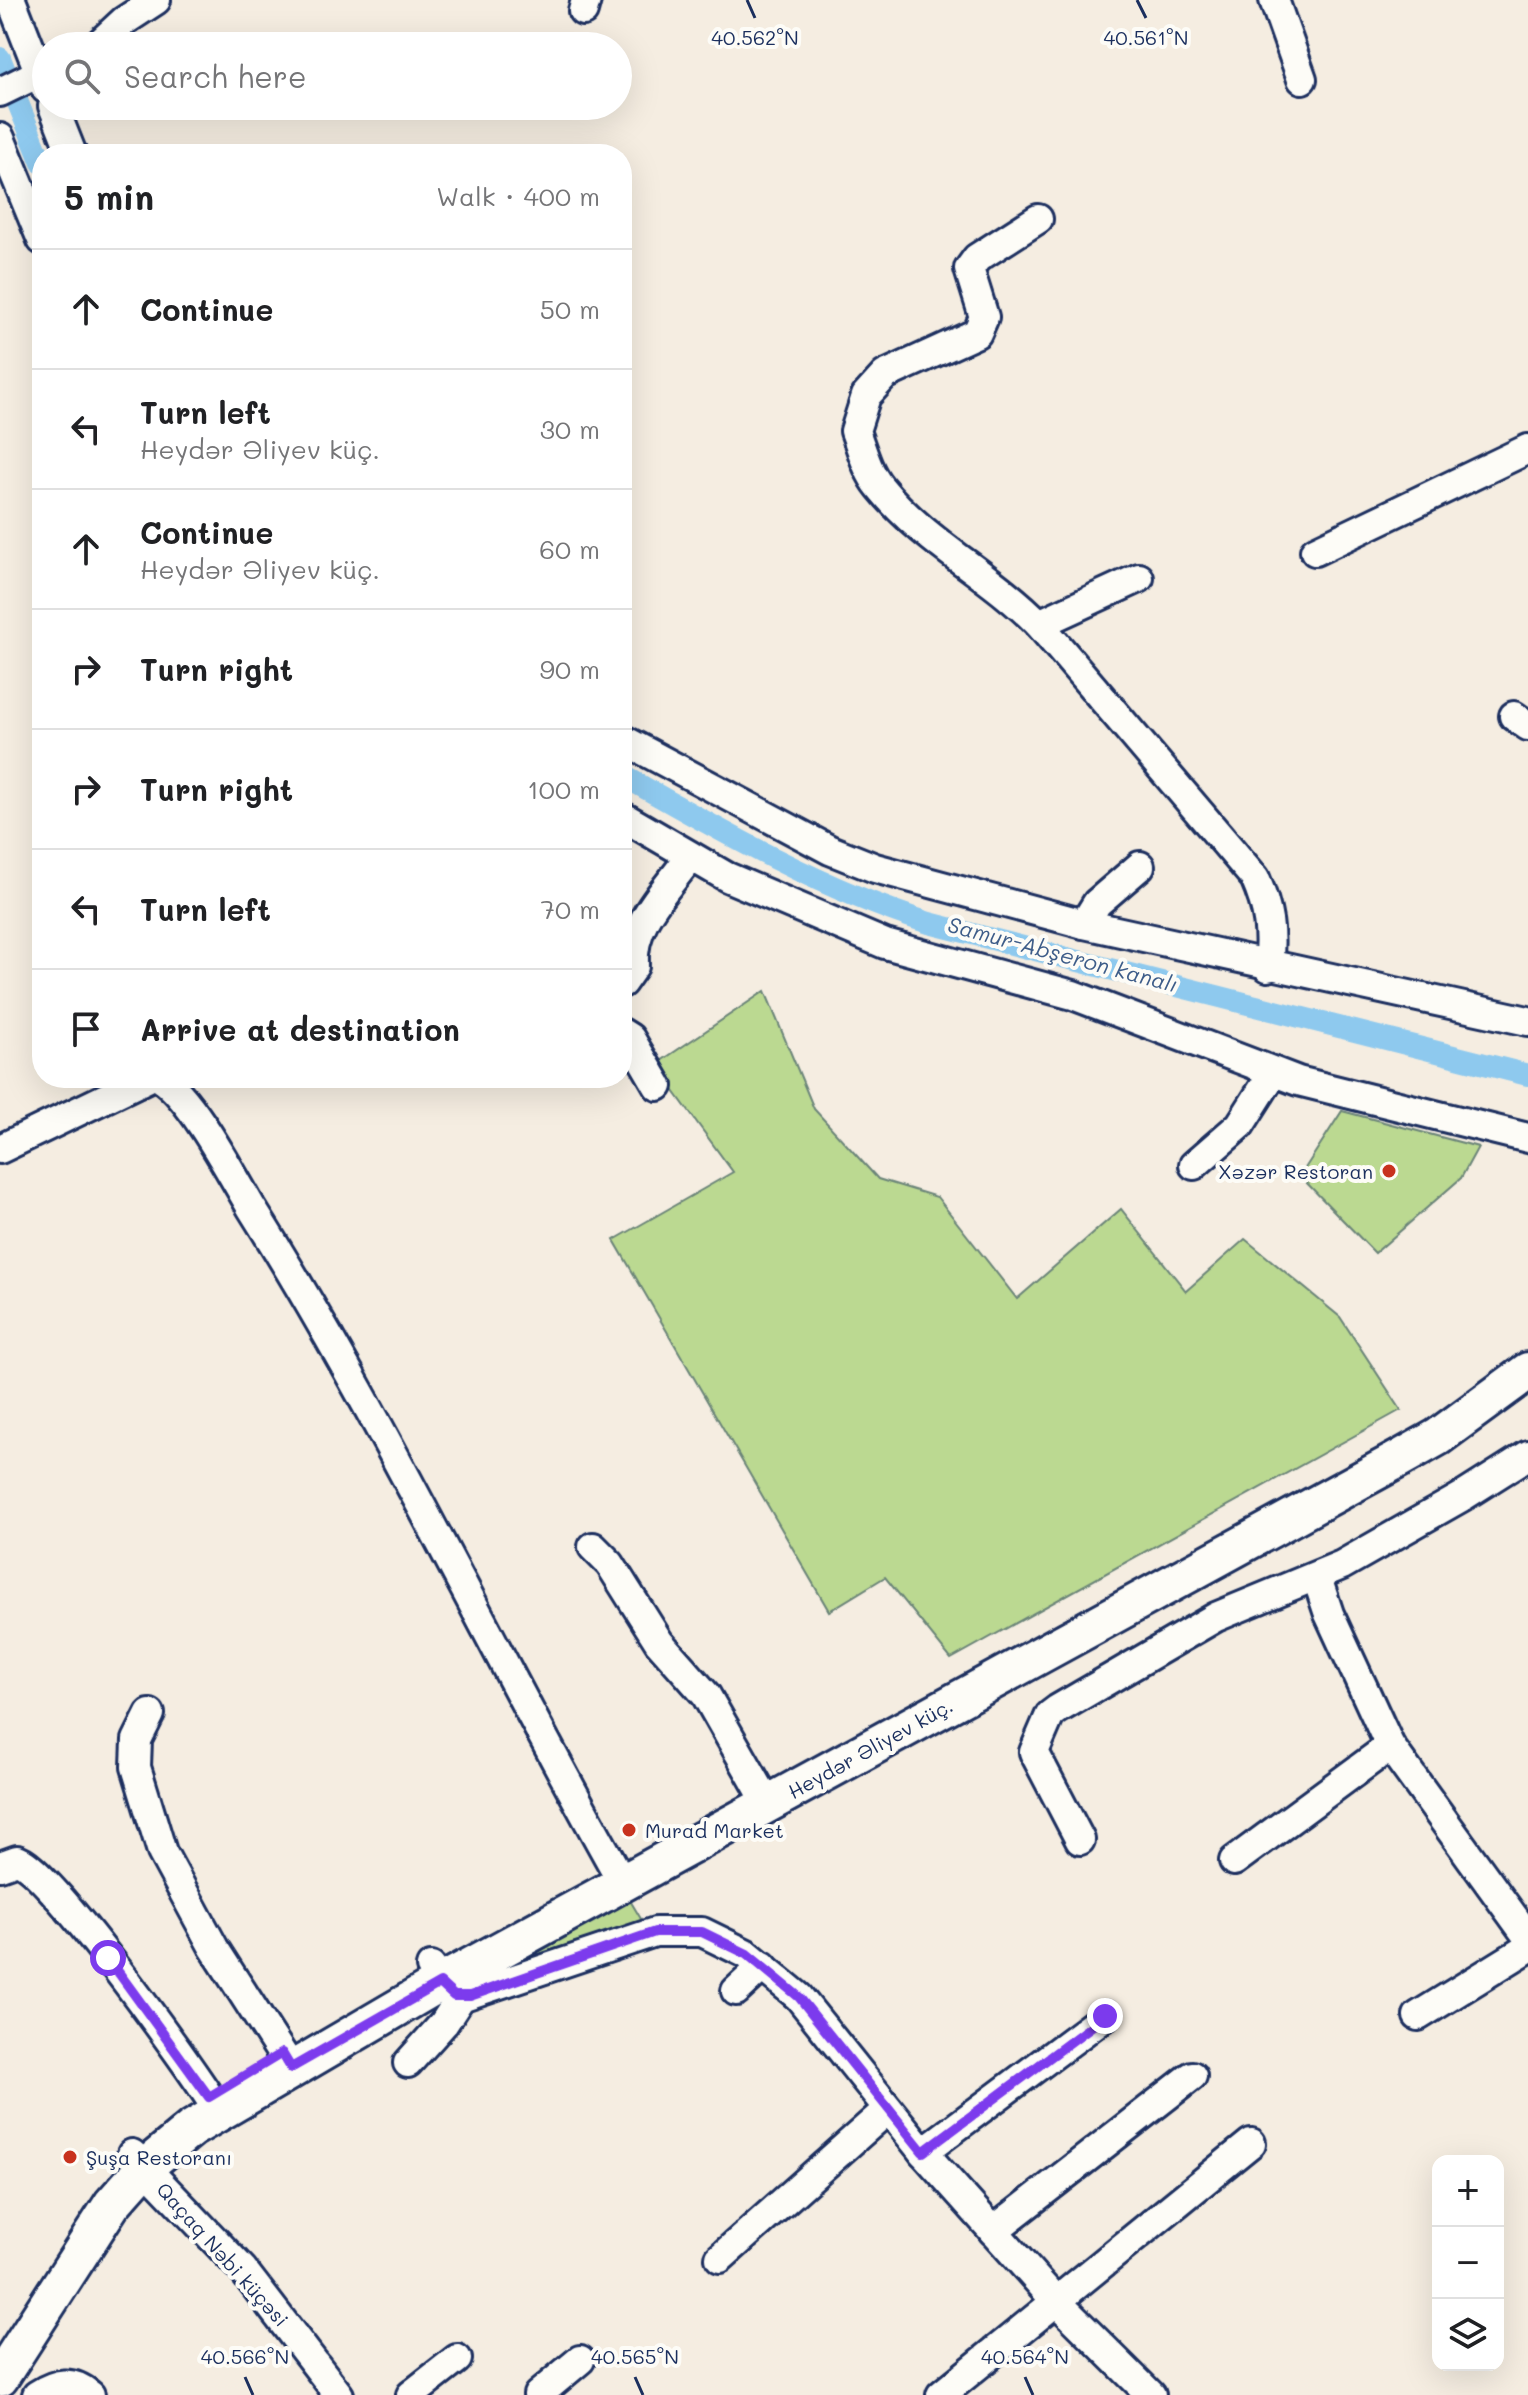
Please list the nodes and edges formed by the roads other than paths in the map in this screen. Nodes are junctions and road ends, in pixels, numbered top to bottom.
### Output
1 (11, 0) edge
2 (156, 0) edge
3 (1274, 0) edge
4 (112, 32) edge
5 (32, 55) edge
6 (1302, 79) dead end
7 (32, 84) edge
8 (0, 92) edge
9 (59, 120) edge
10 (0, 138) edge
11 (68, 144) edge
12 (32, 216) edge
13 (1038, 219) dead end
14 (1528, 449) edge
15 (1315, 551) dead end
16 (1139, 578) dead end
17 (1039, 624) junction
18 (632, 744) edge
19 (632, 822) edge
20 (690, 857) junction
21 (1140, 866) dead end
22 (1084, 924) junction
23 (632, 944) edge
24 (632, 944) edge
25 (1268, 967) junction
26 (632, 969) edge
27 (1528, 1021) edge
28 (632, 1041) edge
29 (1273, 1073) junction
30 (658, 1086) dead end
31 (126, 1088) edge
32 (174, 1088) edge
33 (1528, 1138) edge
34 (0, 1149) edge
35 (1194, 1165) dead end
36 (1528, 1345) edge
37 (1528, 1371) edge
38 (1528, 1455) edge
39 (593, 1547) dead end
40 (1317, 1578) junction
41 (150, 1714) dead end
42 (1390, 1746) junction
43 (759, 1788) junction
44 (1080, 1840) dead end
45 (1234, 1861) dead end
46 (0, 1866) edge
47 (619, 1875) junction
48 (1528, 1937) edge
49 (1528, 1948) edge
50 (763, 1966) junction
51 (444, 1983) junction
52 (736, 1991) dead end
53 (1105, 2016) dead end
54 (1418, 2016) dead end
55 (286, 2061) junction
56 (408, 2063) dead end
57 (1192, 2076) dead end
58 (209, 2097) junction
59 (888, 2109) junction
60 (1251, 2143) dead end
61 (923, 2152) junction
62 (138, 2161) junction
63 (993, 2231) junction
64 (720, 2258) dead end
65 (1055, 2300) junction
66 (0, 2340) edge
67 (457, 2359) dead end
68 (580, 2360) dead end
69 (0, 2378) edge
70 (37, 2395) edge
71 (90, 2395) edge
72 (339, 2395) edge
73 (411, 2395) edge
74 (538, 2395) edge
75 (941, 2395) edge
76 (1151, 2395) edge

1 - 5 street
2 - 4 street
3 - 6 street
7 - 8 street
9 - 11 street
10 - 12 street
13 - 17 street
14 - 15 street
16 - 17 street
17 - 25 street
18 - 22 street
19 - 20 street
20 - 23 street
20 - 29 street
21 - 22 street
22 - 25 street
24 - 26 street
25 - 27 street
28 - 30 street
29 - 33 street
29 - 35 street
31 - 34 street
32 - 47 street
36 - 43 main road, Heydər Əliyev küç.
37 - 47 main road, Heydər Əliyev küç.
38 - 40 street
39 - 43 street
40 - 42 street
40 - 44 street
41 - 55 street
42 - 45 street
42 - 48 street
43 - 47 main road, Heydər Əliyev küç.
46 - 58 street
47 - 51 main road, Heydər Əliyev küç.
49 - 54 street
50 - 51 street
50 - 52 street
50 - 59 street
51 - 55 main road, Heydər Əliyev küç.
51 - 56 street
53 - 61 street
55 - 58 main road, Heydər Əliyev küç.
55 - 62 main road, Heydər Əliyev küç.
57 - 63 street
58 - 62 main road, Heydər Əliyev küç.
59 - 61 street
59 - 64 street
60 - 65 street
61 - 63 street
62 - 66 main road, Heydər Əliyev küç.
62 - 69 main road, Heydər Əliyev küç.
62 - 72 street, Qaçaq Nəbi küçəsi
63 - 65 street
65 - 75 street
65 - 76 street
67 - 73 street
68 - 74 street
70 - 71 street

